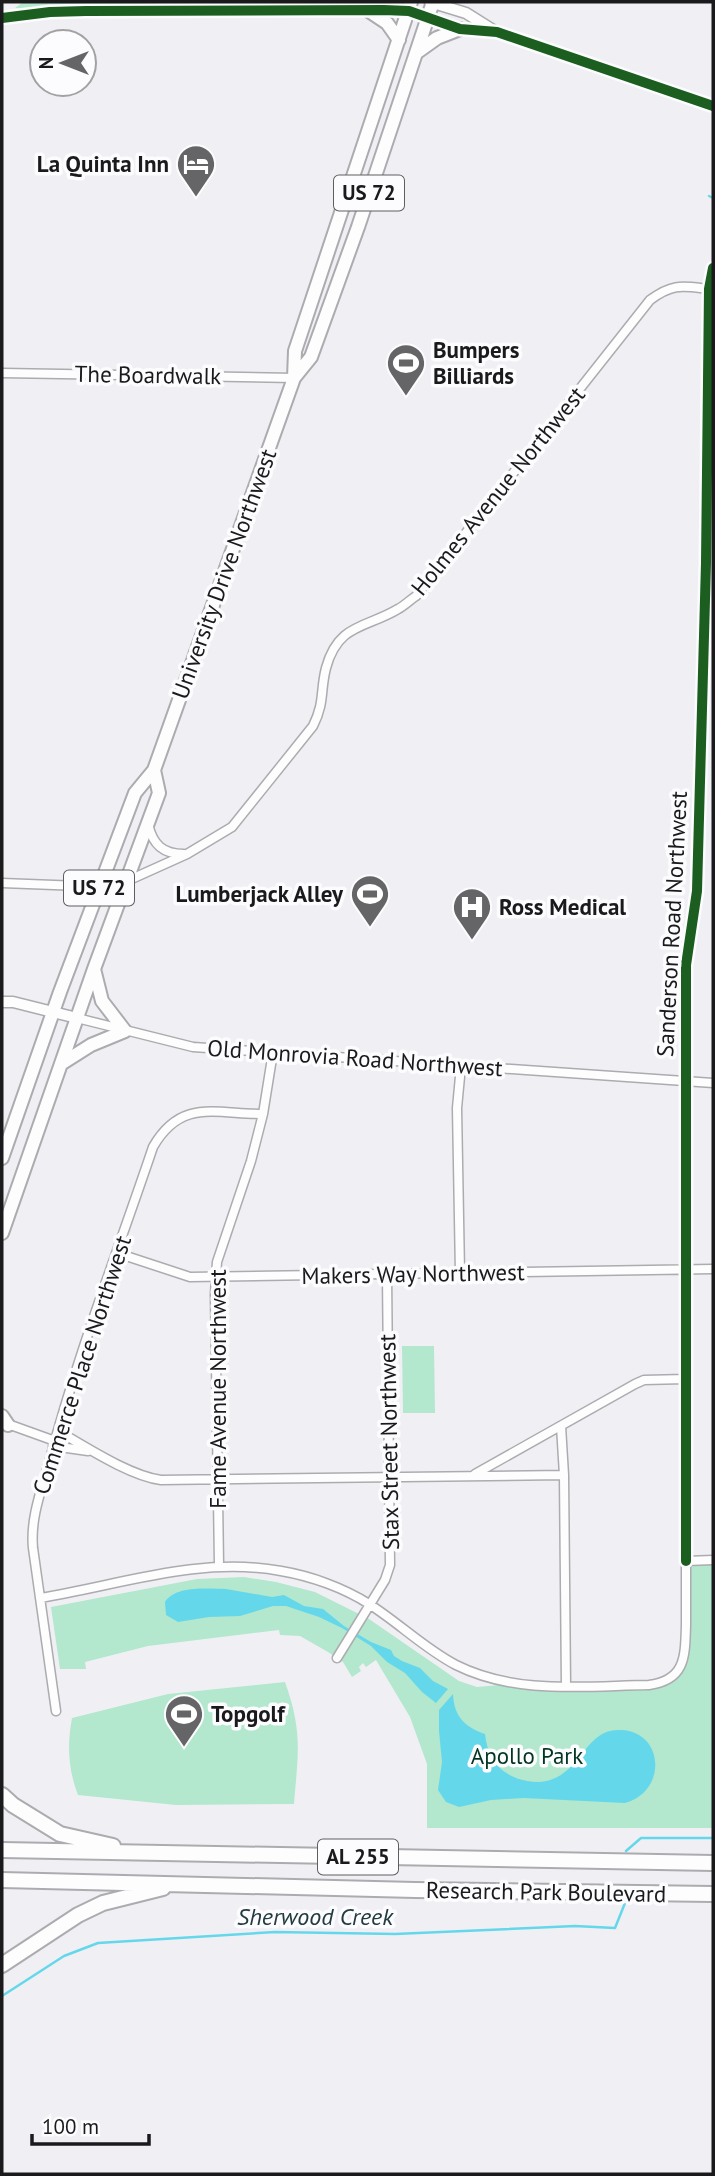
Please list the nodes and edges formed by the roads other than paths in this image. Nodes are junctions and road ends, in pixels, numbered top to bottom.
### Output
1 (431, 2) edge
2 (410, 7) edge
3 (369, 11) junction
4 (2, 18) edge
5 (428, 19) junction
6 (460, 29) junction
7 (497, 32) junction
8 (399, 40) junction
9 (416, 53) junction
10 (713, 106) edge
11 (713, 268) edge
12 (709, 289) junction
13 (2, 373) edge
14 (294, 378) junction
15 (155, 770) junction
16 (148, 824) junction
17 (187, 854) junction
18 (127, 881) junction
19 (2, 883) edge
20 (98, 890) junction
21 (94, 969) junction
22 (2, 1002) edge
23 (53, 1010) junction
24 (77, 1018) junction
25 (125, 1031) junction
26 (273, 1052) junction
27 (60, 1065) junction
28 (461, 1066) junction
29 (686, 1080) junction
30 (713, 1083) edge
31 (263, 1114) junction
32 (2, 1158) edge
33 (2, 1233) edge
34 (117, 1253) junction
35 (713, 1269) edge
36 (685, 1270) junction
37 (460, 1273) junction
38 (387, 1275) junction
39 (216, 1277) junction
40 (685, 1379) junction
41 (4, 1421) edge
42 (561, 1426) junction
43 (58, 1431) junction
44 (54, 1444) junction
45 (91, 1451) junction
46 (389, 1475) junction
47 (473, 1475) junction
48 (564, 1475) junction
49 (218, 1478) junction
50 (713, 1560) edge
51 (686, 1561) junction
52 (219, 1565) junction
53 (40, 1598) junction
54 (370, 1605) junction
55 (337, 1658) dead end
56 (566, 1686) junction
57 (56, 1711) dead end
58 (2, 1795) edge
59 (2, 1850) edge
60 (152, 1853) junction
61 (713, 1863) edge
62 (2, 1880) edge
63 (182, 1883) junction
64 (713, 1894) edge
65 (2, 1965) edge

1 - 5 highway, University Drive Northwest / US 72
1 - 7 street
2 - 3 street
2 - 5 street
2 - 8 highway, University Drive Northwest / US 72
3 - 4 street
3 - 8 highway
5 - 6 street
5 - 9 highway, University Drive Northwest / US 72
6 - 7 street
6 - 9 highway
7 - 10 street
8 - 14 highway, University Drive Northwest / US 72
9 - 14 highway, University Drive Northwest / US 72
11 - 12 street
12 - 17 street, Holmes Avenue Northwest
12 - 29 street, Sanderson Road Northwest
13 - 14 street, The Boardwalk
14 - 15 highway, University Drive Northwest / US 72
15 - 16 highway, University Drive Northwest / US 72
15 - 20 highway, University Drive Northwest / US 72
16 - 17 street
16 - 18 highway, University Drive Northwest / US 72
17 - 18 street, Holmes Avenue Northwest
18 - 21 highway, University Drive Northwest / US 72
19 - 20 street
20 - 23 highway, University Drive Northwest / US 72
21 - 24 highway, University Drive Northwest / US 72
21 - 25 highway
22 - 23 street, Old Monrovia Road Northwest
23 - 24 street, Old Monrovia Road Northwest
23 - 32 highway, University Drive Northwest / US 72
24 - 25 street, Old Monrovia Road Northwest
24 - 27 highway, University Drive Northwest / US 72
25 - 26 street, Old Monrovia Road Northwest
25 - 27 highway
26 - 28 street, Old Monrovia Road Northwest
26 - 31 street, Fame Avenue Northwest
27 - 33 highway, University Drive Northwest / US 72
28 - 29 street, Old Monrovia Road Northwest
28 - 37 street
29 - 30 street, Old Monrovia Road Northwest
29 - 36 street, Sanderson Road Northwest
31 - 34 street, Commerce Place Northwest
31 - 39 street, Fame Avenue Northwest
34 - 39 street, Makers Way Northwest
34 - 43 street, Commerce Place Northwest
35 - 36 street, Makers Way Northwest
36 - 37 street, Makers Way Northwest
36 - 40 street, Sanderson Road Northwest
37 - 38 street, Makers Way Northwest
38 - 39 street, Makers Way Northwest
38 - 46 street, Stax Street Northwest
39 - 49 street, Fame Avenue Northwest
40 - 42 street
40 - 51 street, Sanderson Road Northwest
41 - 44 street
42 - 47 street
42 - 48 street
43 - 44 street, Commerce Place Northwest
43 - 45 street
44 - 45 street
44 - 53 street, Commerce Place Northwest
45 - 49 street
46 - 47 street
46 - 49 street
46 - 54 street, Stax Street Northwest
47 - 48 street
48 - 56 street
49 - 52 street, Fame Avenue Northwest
50 - 51 street
51 - 56 street, Sanderson Road Northwest
52 - 53 street, Sanderson Road Northwest
52 - 54 street, Sanderson Road Northwest
53 - 57 street, Commerce Place Northwest
54 - 55 street, Stax Street Northwest
54 - 56 street, Sanderson Road Northwest
58 - 60 highway
59 - 60 highway, Research Park Boulevard / AL 255
60 - 61 highway, Research Park Boulevard / AL 255
62 - 63 highway, Research Park Boulevard / AL 255
63 - 64 highway, Research Park Boulevard / AL 255
63 - 65 highway

